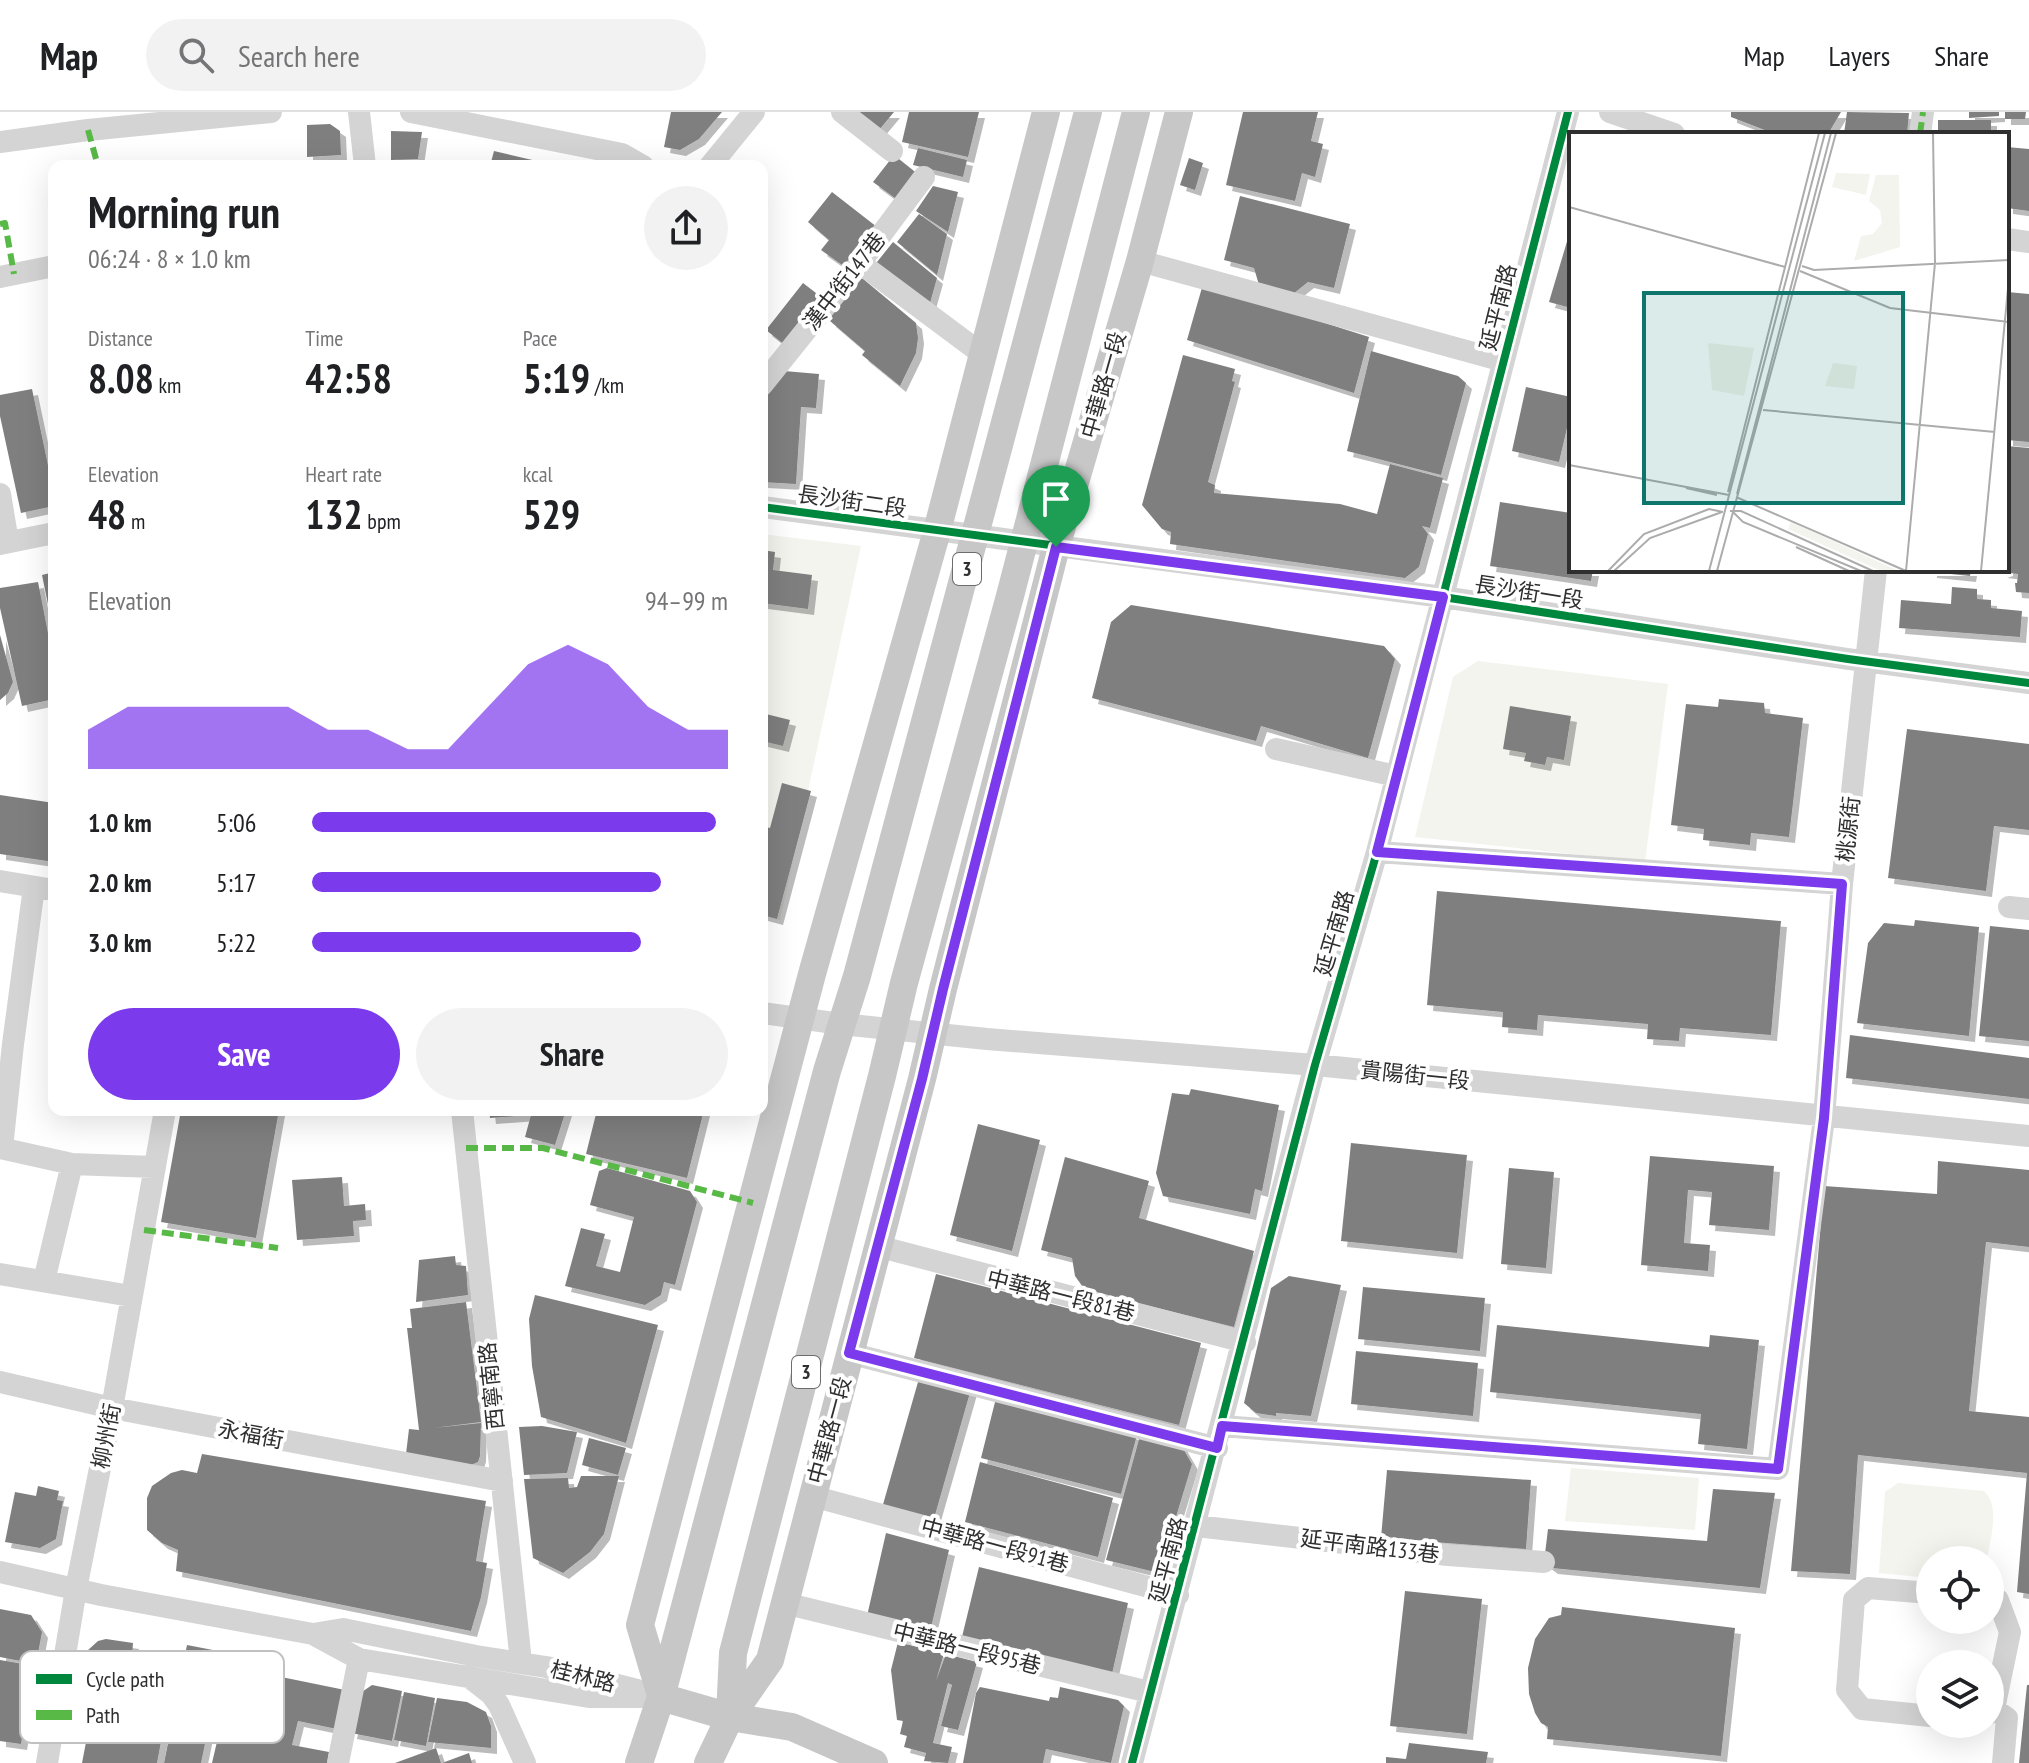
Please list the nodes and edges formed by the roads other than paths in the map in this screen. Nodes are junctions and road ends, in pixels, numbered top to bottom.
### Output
1 (271, 112) edge
2 (359, 112) edge
3 (411, 112) edge
4 (754, 112) edge
5 (842, 112) edge
6 (1046, 112) edge
7 (1088, 112) edge
8 (1136, 112) edge
9 (1179, 112) edge
10 (1568, 112) edge
11 (1610, 112) edge
12 (1923, 112) edge
13 (87, 121) edge
14 (1668, 132) edge
15 (1920, 132) edge
16 (0, 142) edge
17 (892, 151) dead end
18 (364, 160) edge
19 (632, 160) edge
20 (715, 160) edge
21 (924, 177) dead end
22 (2009, 239) edge
23 (2029, 242) edge
24 (1140, 261) junction
25 (860, 263) junction
26 (48, 267) edge
27 (0, 277) edge
28 (982, 354) junction
29 (1503, 361) junction
30 (768, 378) edge
31 (0, 494) edge
32 (768, 508) edge
33 (937, 531) junction
34 (48, 534) edge
35 (975, 535) junction
36 (1022, 542) junction
37 (4, 543) edge
38 (1056, 547) junction
39 (1876, 572) edge
40 (1443, 597) junction
41 (1867, 662) junction
42 (2029, 683) edge
43 (1276, 749) dead end
44 (1396, 776) junction
45 (1377, 852) junction
46 (0, 881) edge
47 (1842, 884) junction
48 (44, 888) edge
49 (768, 1014) edge
50 (801, 1020) junction
51 (841, 1024) junction
52 (894, 1029) junction
53 (932, 1033) junction
54 (1315, 1065) junction
55 (164, 1116) edge
56 (463, 1116) edge
57 (1824, 1118) junction
58 (2029, 1136) edge
59 (1, 1148) edge
60 (72, 1164) junction
61 (154, 1167) junction
62 (877, 1246) junction
63 (0, 1274) edge
64 (44, 1281) junction
65 (131, 1296) junction
66 (1245, 1342) junction
67 (849, 1353) junction
68 (0, 1382) edge
69 (112, 1408) junction
70 (1219, 1437) junction
71 (502, 1481) junction
72 (812, 1496) junction
73 (1196, 1526) junction
74 (1544, 1562) dead end
75 (0, 1572) edge
76 (76, 1589) junction
77 (1916, 1592) edge
78 (1178, 1595) junction
79 (784, 1603) junction
80 (2004, 1609) edge
81 (2020, 1633) edge
82 (313, 1634) junction
83 (66, 1651) edge
84 (359, 1659) junction
85 (521, 1662) junction
86 (467, 1675) junction
87 (2004, 1678) edge
88 (1149, 1692) junction
89 (661, 1697) junction
90 (1916, 1715) edge
91 (730, 1717) junction
92 (2004, 1717) edge
93 (50, 1743) edge
94 (47, 1763) edge
95 (338, 1763) edge
96 (525, 1763) edge
97 (639, 1763) edge
98 (708, 1763) edge
99 (874, 1763) edge
100 (1132, 1763) edge
101 (2003, 1763) edge

1 - 13 street
2 - 18 street
3 - 19 street
4 - 20 street
5 - 17 street
6 - 28 main road, 3
7 - 35 main road, 3
8 - 36 main road, 中華路一段 / 3
9 - 24 main road, 中華路一段 / 3
10 - 29 street, 延平南路
11 - 14 street
12 - 15 street
13 - 16 street
21 - 25 street, 漢中街147巷
22 - 23 street
24 - 29 street
24 - 38 main road, 中華路一段 / 3
25 - 28 street
25 - 30 street, 漢中街147巷
26 - 27 street
28 - 33 main road, 3
29 - 40 street, 延平南路
31 - 37 street
32 - 33 street, 長沙街二段
33 - 35 street, 長沙街二段
33 - 50 main road, 3
34 - 37 street
35 - 36 street, 長沙街一段
35 - 51 main road, 3
36 - 38 street, 長沙街一段
36 - 52 main road, 中華路一段 / 3
38 - 40 street, 長沙街一段
38 - 53 main road, 中華路一段 / 3
39 - 41 street, 桃源街
40 - 41 street, 長沙街一段
40 - 44 street, 延平南路
41 - 42 street, 長沙街一段
41 - 47 street, 桃源街
43 - 44 street
44 - 45 street, 延平南路
45 - 47 street
45 - 54 street, 延平南路
46 - 48 street
47 - 57 street, 桃源街
48 - 59 street
49 - 50 street, 貴陽街一段
50 - 51 street, 貴陽街一段
50 - 89 main road, 3
51 - 52 street, 貴陽街一段
51 - 89 main road, 3
52 - 53 street, 貴陽街一段
52 - 91 main road, 中華路一段 / 3
53 - 54 street, 貴陽街一段
53 - 62 main road, 中華路一段 / 3
54 - 57 street, 貴陽街一段
54 - 66 street, 延平南路
55 - 61 street, 柳州街
56 - 71 street, 西寧南路
57 - 58 street, 貴陽街一段
57 - 70 street, 桃源街
59 - 60 street
60 - 61 street
60 - 64 street
61 - 65 street, 柳州街
62 - 66 street, 中華路一段81巷
62 - 67 main road, 中華路一段 / 3
63 - 64 street
64 - 65 street
65 - 69 street, 柳州街
66 - 70 street, 延平南路
67 - 70 street
67 - 72 main road, 中華路一段 / 3
68 - 69 street, 永福街
69 - 71 street, 永福街
69 - 76 street, 柳州街
70 - 73 street, 延平南路
71 - 85 street, 西寧南路
72 - 78 street, 中華路一段91巷
72 - 79 main road, 中華路一段 / 3
73 - 74 street, 延平南路133巷
73 - 78 street, 延平南路
75 - 76 street, 桂林路
76 - 82 street, 桂林路
76 - 83 street, 柳州街
77 - 90 street
78 - 88 street, 延平南路
79 - 88 street, 中華路一段95巷
79 - 91 main road, 中華路一段 / 3
80 - 81 street
81 - 87 street
82 - 84 street, 桂林路
82 - 85 street, 桂林路
84 - 86 street, 桂林路
84 - 95 street
85 - 89 street, 桂林路
86 - 89 street, 桂林路
86 - 96 street
88 - 100 street, 延平南路
89 - 91 main road
89 - 97 main road, 3
91 - 98 main road, 中華路一段 / 3
91 - 99 main road
92 - 101 street
93 - 94 street, 柳州街

